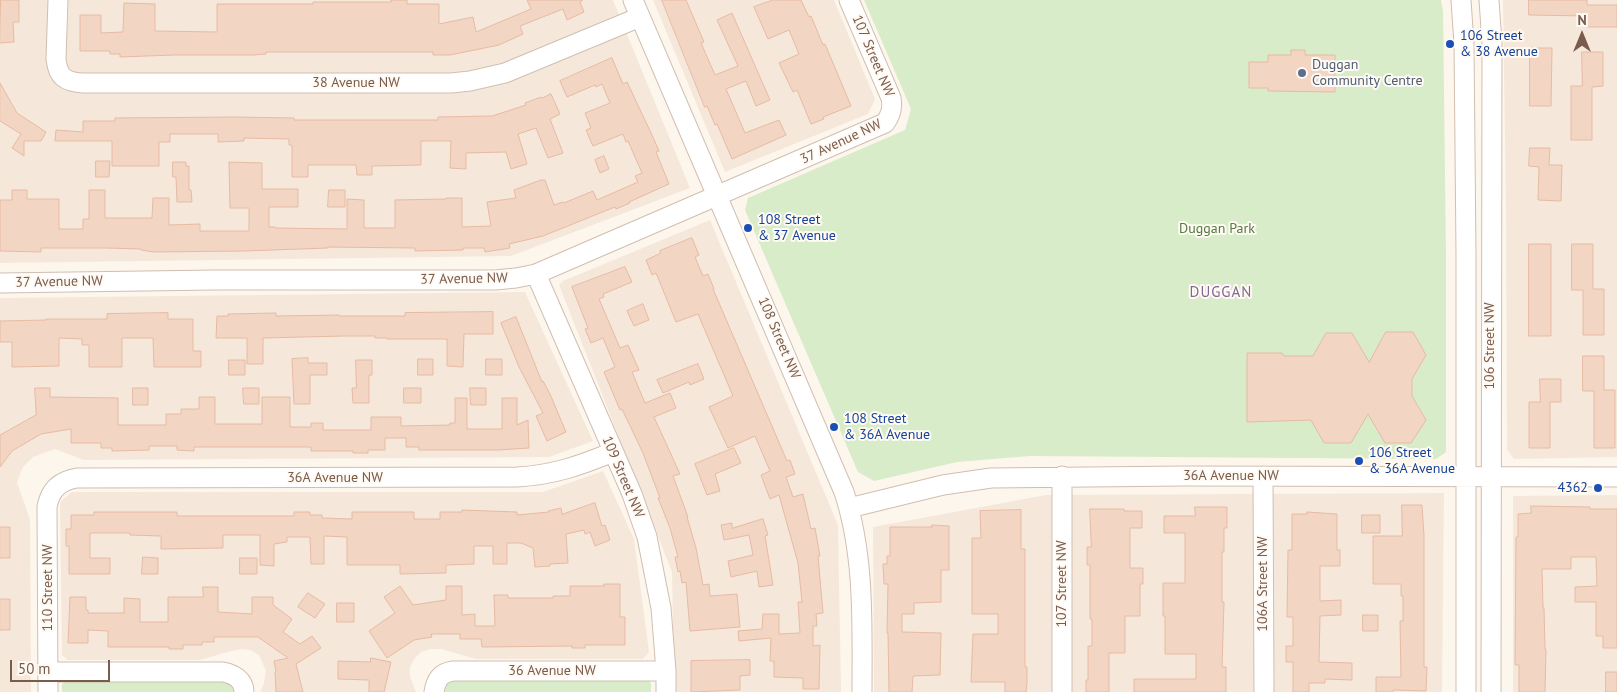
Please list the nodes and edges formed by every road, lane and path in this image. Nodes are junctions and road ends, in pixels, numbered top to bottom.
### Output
1 (58, 0) edge
2 (849, 0) edge
3 (1461, 0) edge
4 (1489, 0) edge
5 (637, 8) edge
6 (891, 114) joint
7 (718, 196) junction
8 (536, 274) junction
9 (0, 283) edge
10 (613, 452) junction
11 (1062, 476) junction
12 (1263, 476) junction
13 (1466, 476) junction
14 (1490, 477) junction
15 (1617, 477) edge
16 (56, 486) joint
17 (849, 508) junction
18 (666, 671) junction
19 (48, 672) junction
20 (240, 684) edge
21 (437, 684) edge
22 (48, 692) edge
23 (666, 692) edge
24 (862, 692) edge
25 (1062, 692) edge
26 (1264, 692) edge
27 (1466, 692) edge
28 (1491, 692) edge

1 - 5 street, 38 Avenue NW
2 - 6 street, 107 Street NW
3 - 13 street, 106 Street NW
4 - 14 street, 106 Street NW
5 - 7 street, 108 Street NW
6 - 7 street, 37 Avenue NW
7 - 8 street, 37 Avenue NW
7 - 17 street, 108 Street NW
8 - 9 street, 37 Avenue NW
8 - 10 street, 109 Street NW
10 - 16 street, 36A Avenue NW
10 - 18 street, 109 Street NW
11 - 12 street, 36A Avenue NW
11 - 17 street, 36A Avenue NW
11 - 25 street, 107 Street NW
12 - 13 street, 36A Avenue NW
12 - 26 street, 106A Street NW
13 - 14 street, 36A Avenue NW
13 - 27 street, 106 Street NW
14 - 15 street, 36A Avenue NW
14 - 28 street, 106 Street NW
16 - 19 street, 110 Street NW
17 - 24 street, 108 Street NW
18 - 21 street, 36 Avenue NW
18 - 23 street, 109 Street NW
19 - 20 street
19 - 22 street, 110 Street NW

